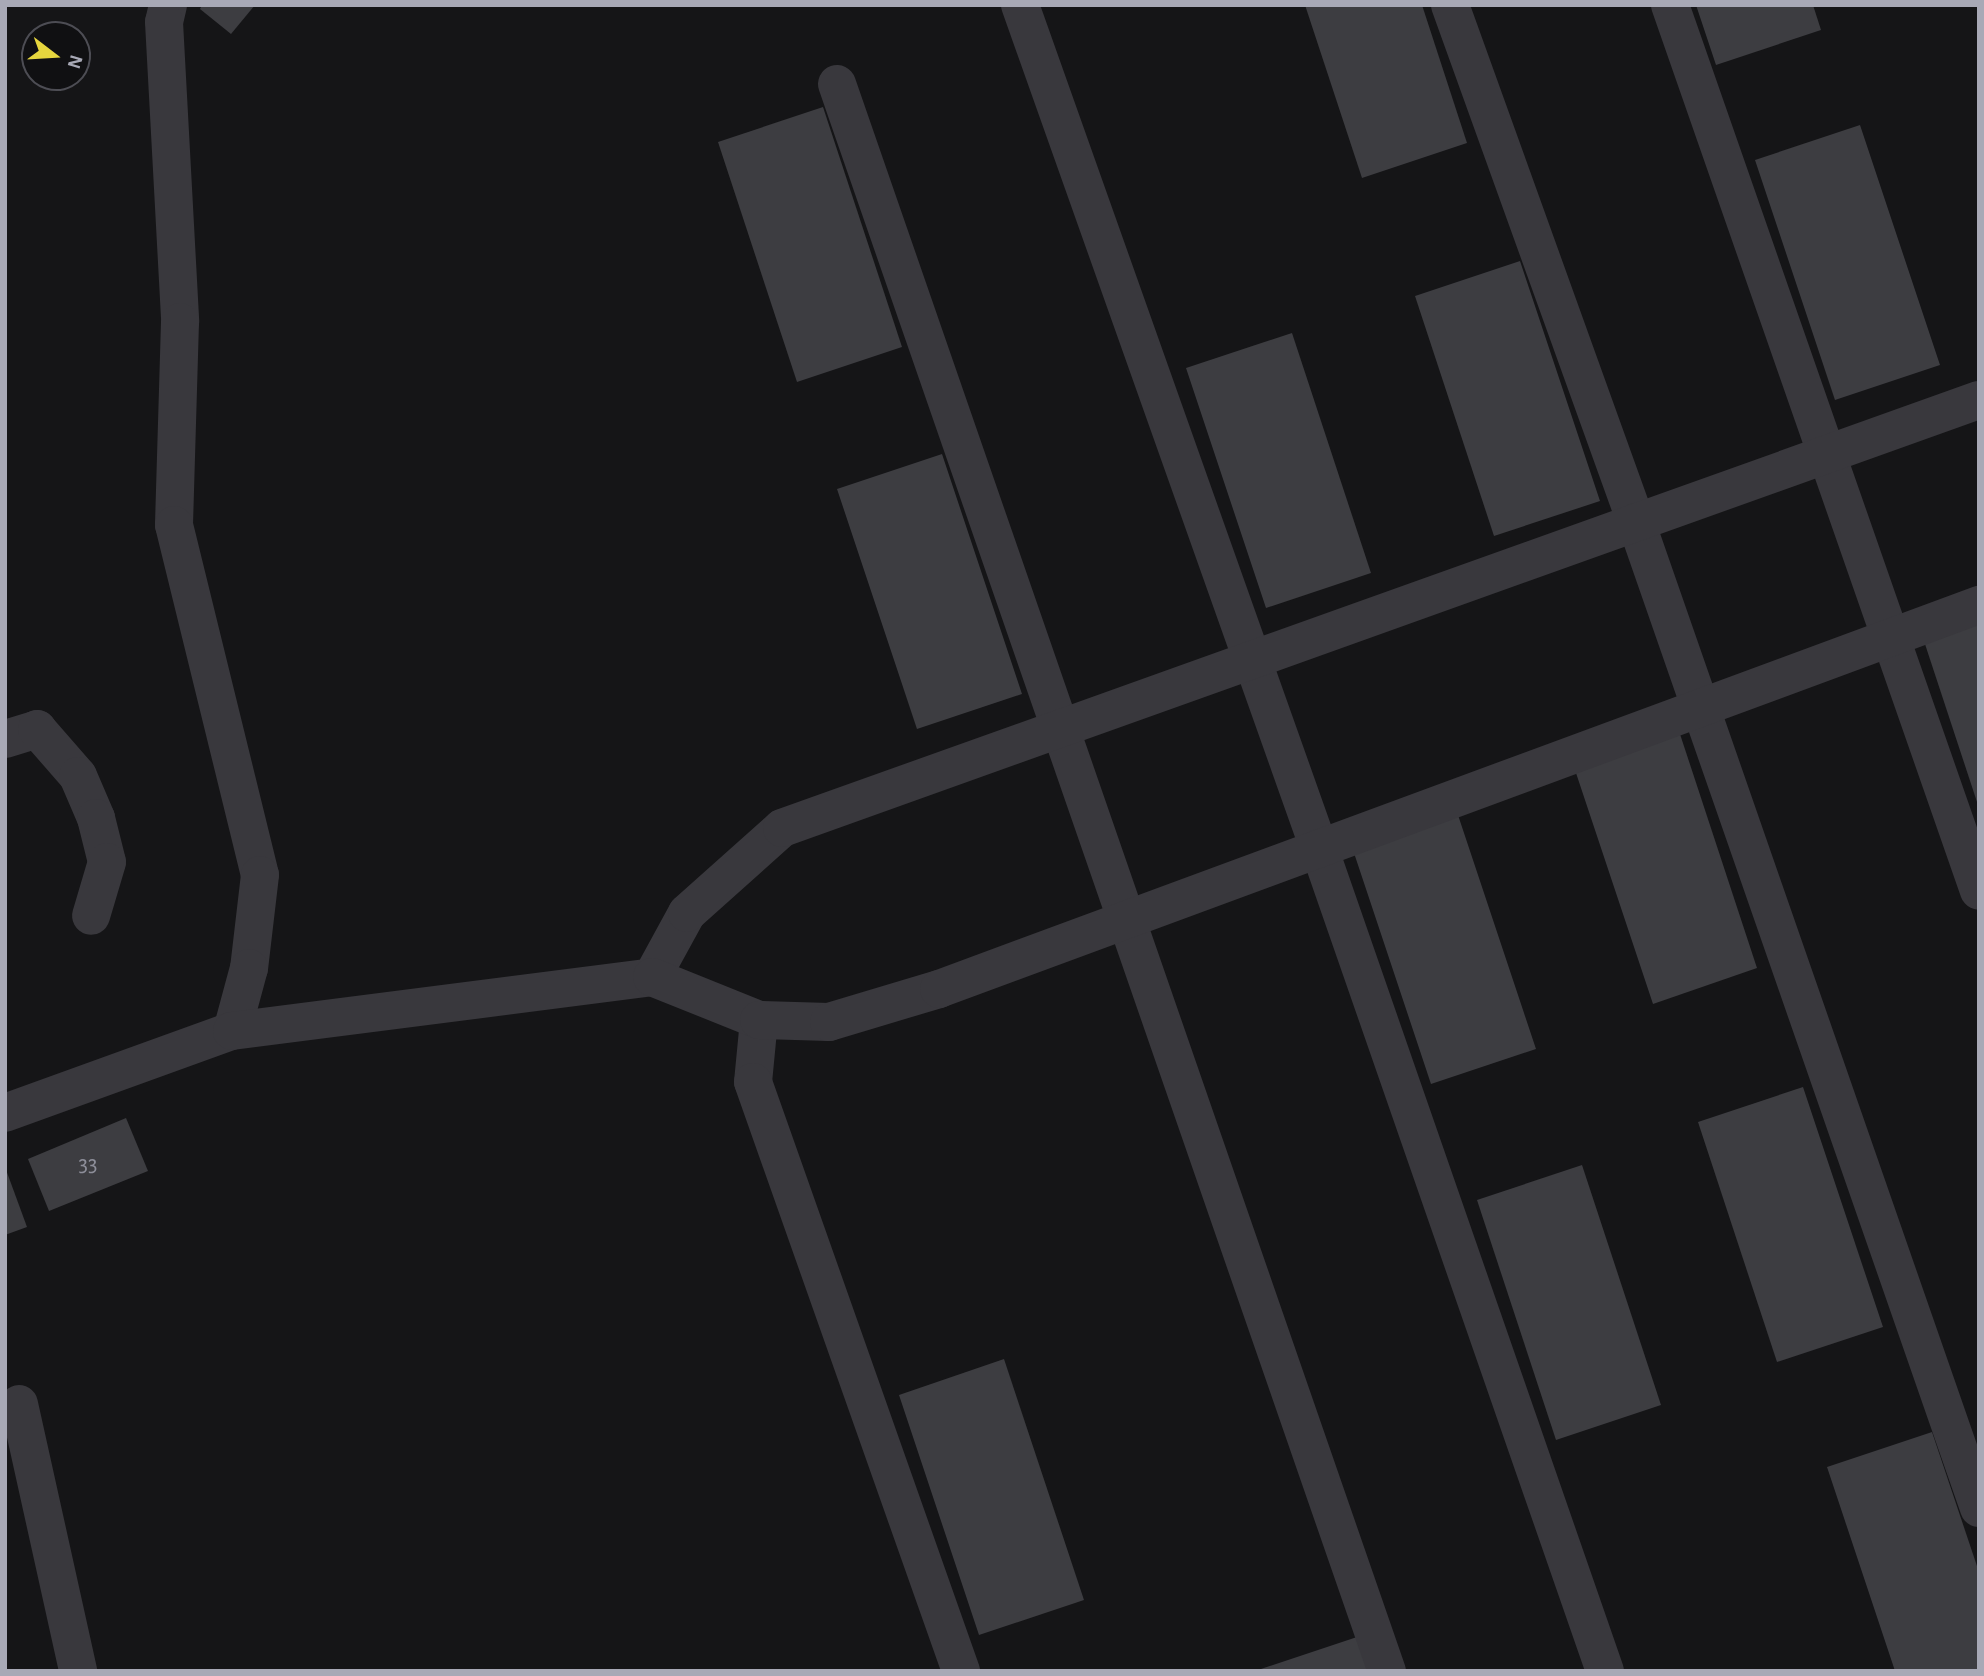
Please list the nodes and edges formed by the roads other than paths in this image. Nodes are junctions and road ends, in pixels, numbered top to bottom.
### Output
1 (168, 5) edge
2 (1020, 5) edge
3 (1450, 5) edge
4 (1670, 5) edge
5 (837, 83) dead end
6 (1979, 400) edge
7 (1827, 454) junction
8 (1636, 522) junction
9 (1979, 605) edge
10 (1890, 638) junction
11 (1250, 660) junction
12 (1699, 708) junction
13 (1060, 728) junction
14 (5, 739) edge
15 (1319, 848) junction
16 (1979, 891) edge
17 (91, 916) dead end
18 (1126, 920) junction
19 (652, 977) junction
20 (759, 1020) junction
21 (232, 1031) junction
22 (5, 1113) edge
23 (19, 1404) dead end
24 (1979, 1508) edge
25 (78, 1671) edge
26 (961, 1671) edge
27 (1387, 1671) edge
28 (1605, 1671) edge

1 - 21 lane
2 - 11 lane
3 - 8 lane
4 - 7 lane
5 - 13 lane
6 - 7 lane
7 - 8 lane
7 - 10 lane
8 - 11 lane
8 - 12 lane
9 - 10 lane
10 - 12 lane
10 - 16 lane
11 - 13 lane
11 - 15 lane
12 - 15 lane
12 - 24 lane
13 - 18 lane
13 - 19 lane
14 - 17 lane
15 - 18 lane
15 - 28 lane
18 - 20 lane
18 - 27 lane
19 - 20 lane
19 - 21 lane
20 - 26 lane
21 - 22 lane
23 - 25 lane

